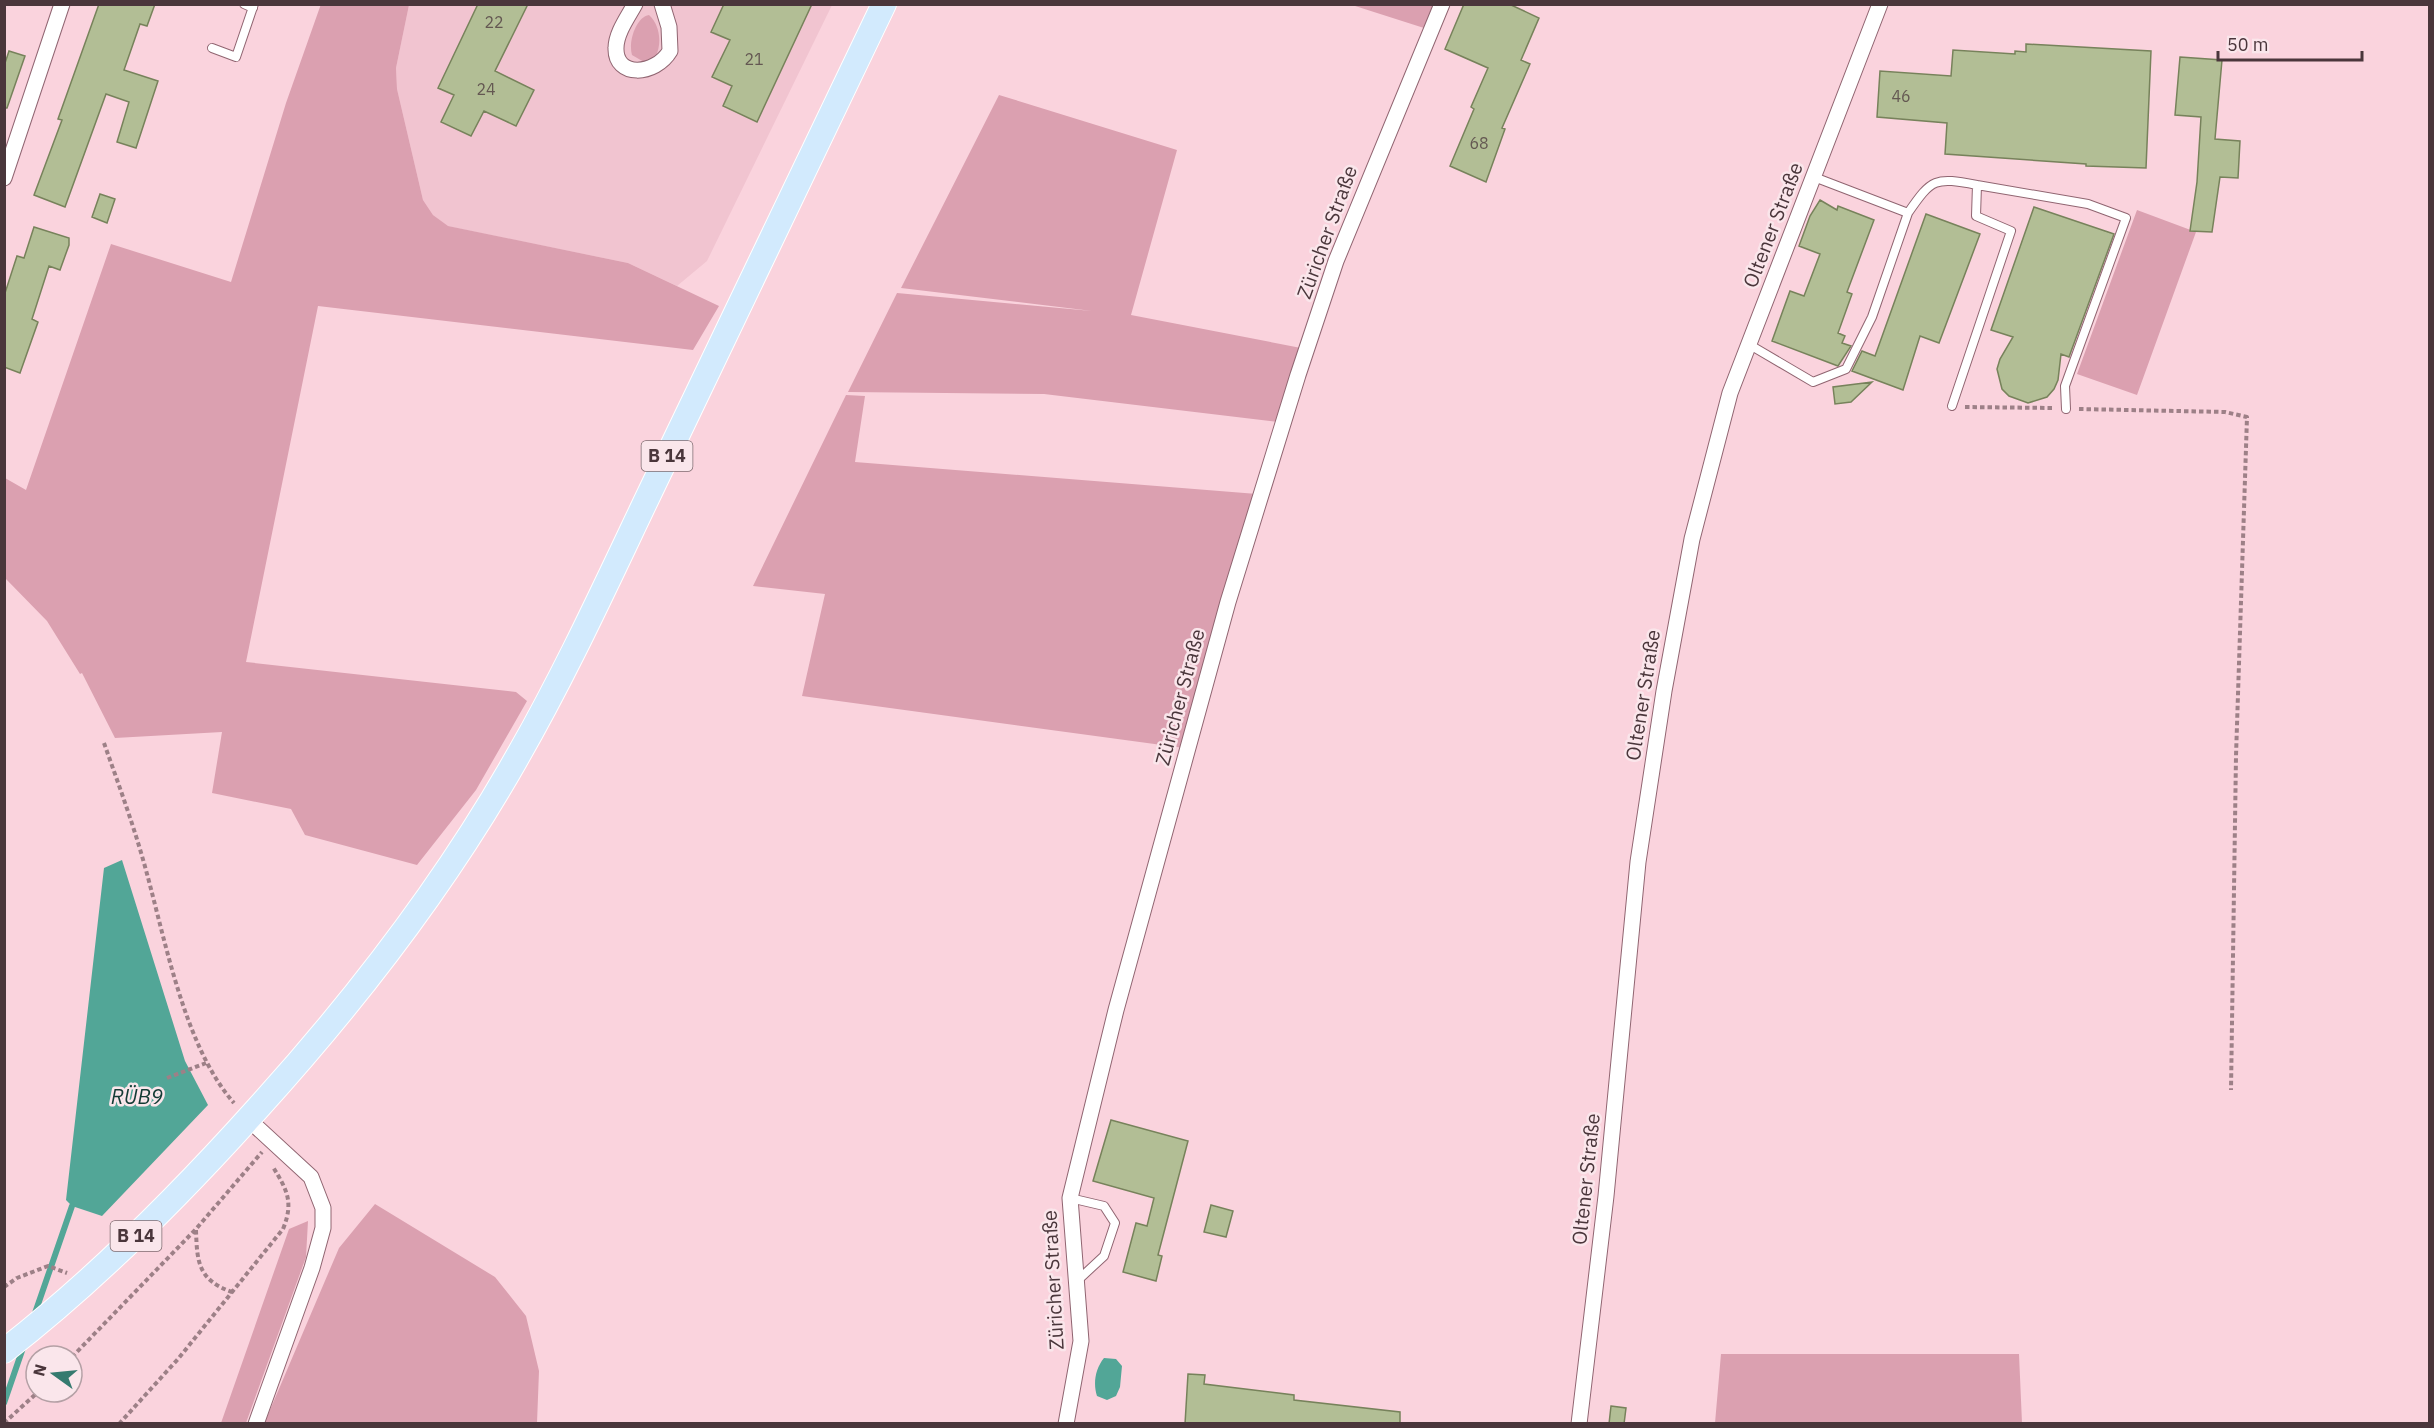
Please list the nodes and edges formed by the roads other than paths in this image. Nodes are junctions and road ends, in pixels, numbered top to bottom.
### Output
1 (62, 4) edge
2 (244, 4) edge
3 (634, 4) edge
4 (662, 4) edge
5 (884, 4) edge
6 (1442, 4) edge
7 (1880, 4) edge
8 (254, 6) edge
9 (212, 48) dead end
10 (1814, 177) junction
11 (4, 178) edge
12 (1977, 185) junction
13 (1908, 213) junction
14 (1750, 345) junction
15 (1952, 406) road end
16 (2066, 409) road end
17 (249, 1119) junction
18 (1070, 1198) junction
19 (1076, 1281) junction
20 (4, 1351) edge
21 (256, 1424) edge
22 (1066, 1424) edge
23 (1579, 1424) edge

1 - 11 street
2 - 8 lane
3 - 4 street
5 - 17 main road, B 14
6 - 18 street, Züricher Straße
7 - 10 street, Oltener Straße
8 - 9 lane
10 - 13 lane
10 - 14 street, Oltener Straße
12 - 13 lane
12 - 15 lane
12 - 16 lane
13 - 14 lane
14 - 23 street, Oltener Straße
17 - 20 main road, B 14
17 - 21 street
18 - 19 street, Züricher Straße
18 - 19 lane
19 - 22 street, Züricher Straße

